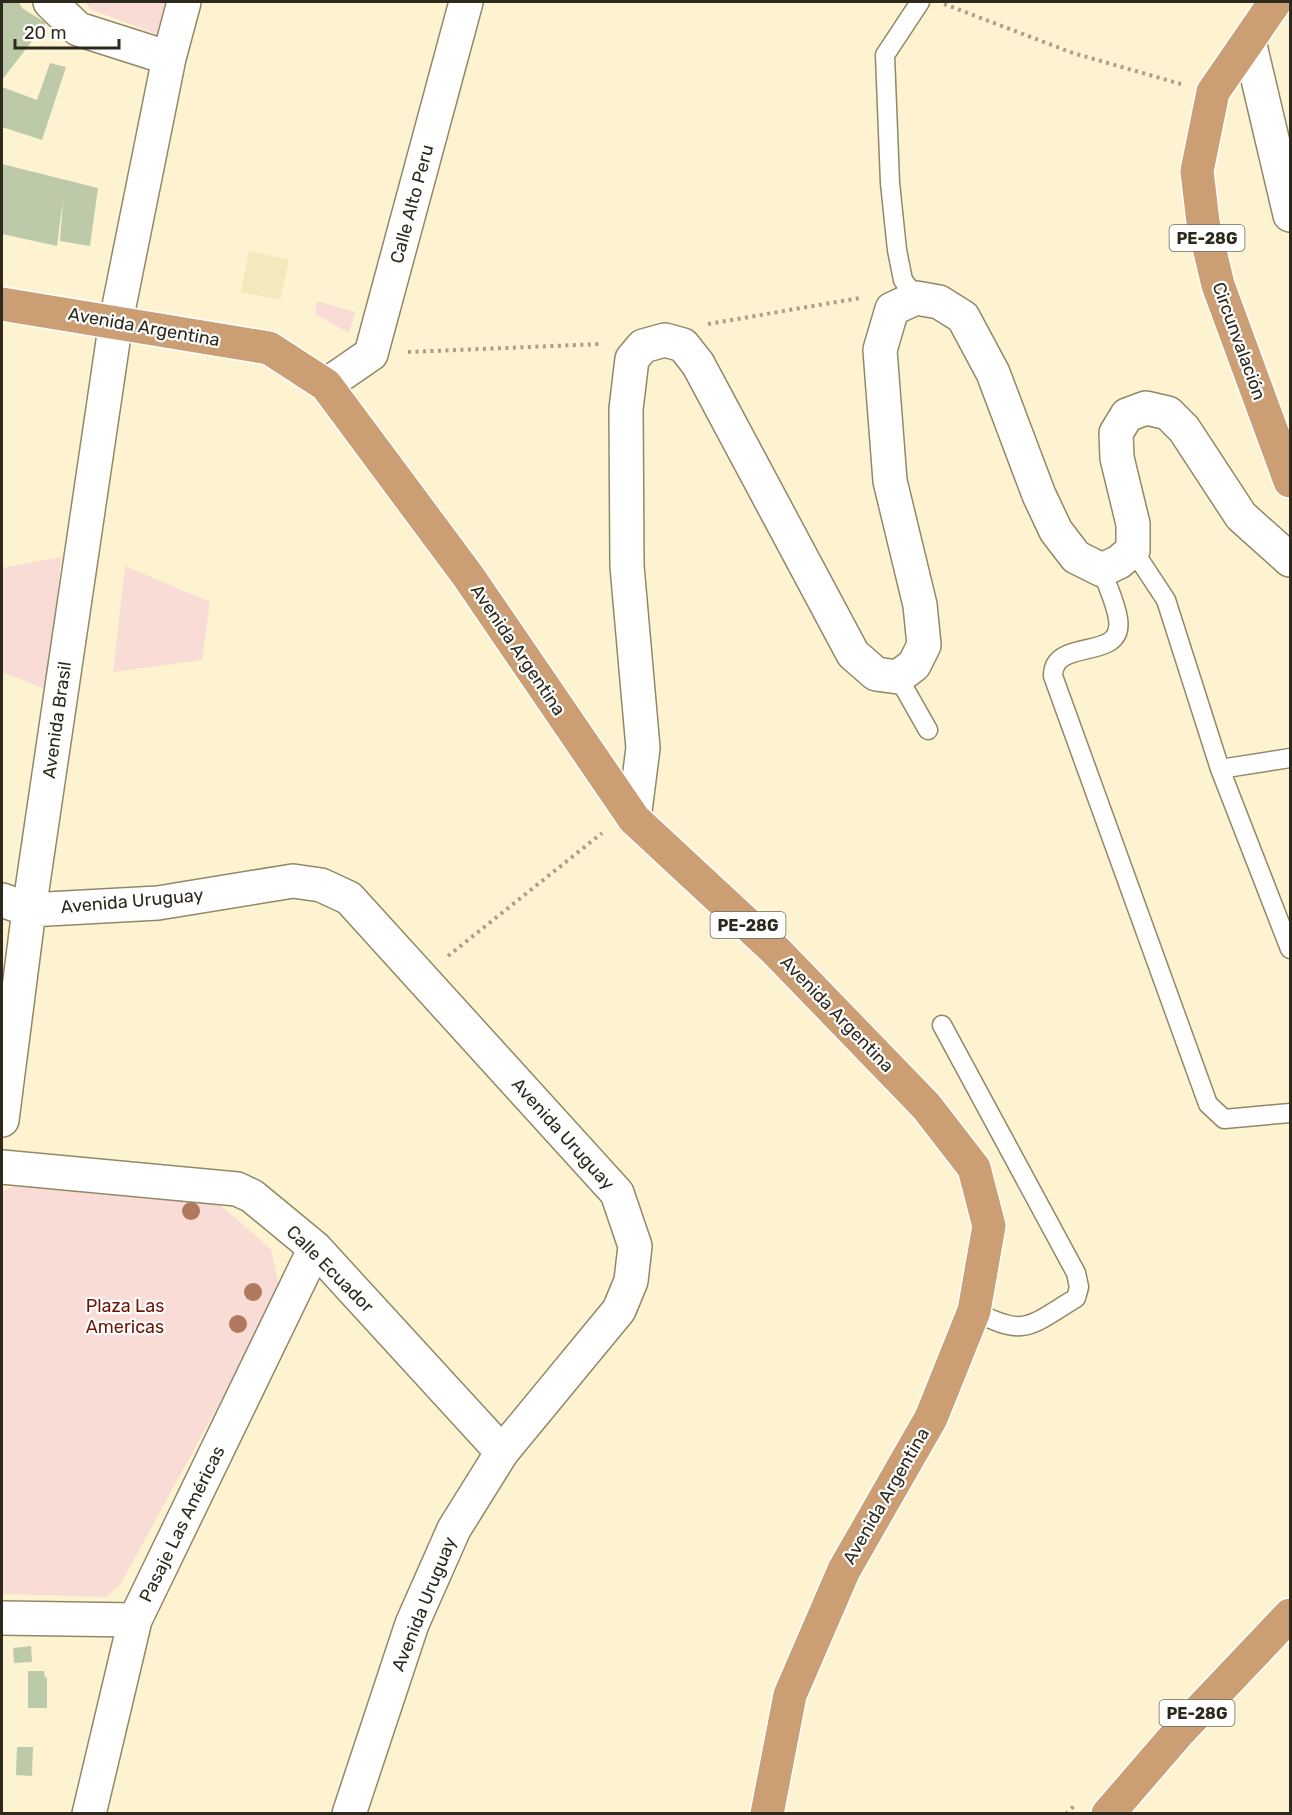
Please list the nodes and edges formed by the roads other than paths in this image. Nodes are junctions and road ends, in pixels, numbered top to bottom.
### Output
1 (50, 2) edge
2 (184, 2) edge
3 (466, 2) edge
4 (920, 2) edge
5 (1275, 2) edge
6 (1249, 40) junction
7 (169, 58) junction
8 (1290, 215) edge
9 (916, 298) junction
10 (2, 304) edge
11 (116, 321) junction
12 (326, 385) junction
13 (1290, 482) edge
14 (1133, 550) junction
15 (1290, 560) edge
16 (1102, 570) junction
17 (898, 677) junction
18 (928, 730) dead end
19 (1290, 758) edge
20 (1220, 769) junction
21 (619, 825) junction
22 (15, 905) edge
23 (1290, 949) edge
24 (942, 1025) dead end
25 (1290, 1113) edge
26 (2, 1120) edge
27 (2, 1167) edge
28 (315, 1248) junction
29 (974, 1311) junction
30 (502, 1452) junction
31 (1290, 1615) edge
32 (2, 1618) edge
33 (135, 1620) junction
34 (89, 1814) edge
35 (349, 1814) edge
36 (767, 1814) edge
37 (1108, 1814) edge

1 - 7 street
2 - 7 street, Avenida Brasil
3 - 12 street, Calle Alto Peru
4 - 9 lane
5 - 6 highway, Circunvalación / PE-28G
6 - 8 street
6 - 13 highway, Circunvalación / PE-28G
7 - 11 street, Avenida Brasil
9 - 16 street
9 - 17 street
10 - 11 highway, Avenida Argentina / PE-28G
11 - 12 highway, Avenida Argentina / PE-28G
11 - 22 street, Avenida Brasil
12 - 21 highway, Avenida Argentina / PE-28G
14 - 15 street
14 - 16 street
14 - 20 lane
16 - 25 lane
17 - 18 lane
17 - 21 street
19 - 20 lane
20 - 23 lane
21 - 29 highway, Avenida Argentina / PE-28G
22 - 26 street, Avenida Brasil
22 - 30 street, Avenida Uruguay
24 - 29 lane
27 - 28 street, Calle Ecuador
28 - 30 street, Calle Ecuador
28 - 33 street, Pasaje Las Américas
29 - 36 highway, Avenida Argentina / PE-28G
30 - 35 street, Avenida Uruguay
31 - 37 highway, PE-28G
32 - 33 street
33 - 34 street, Pasaje Las Américas

